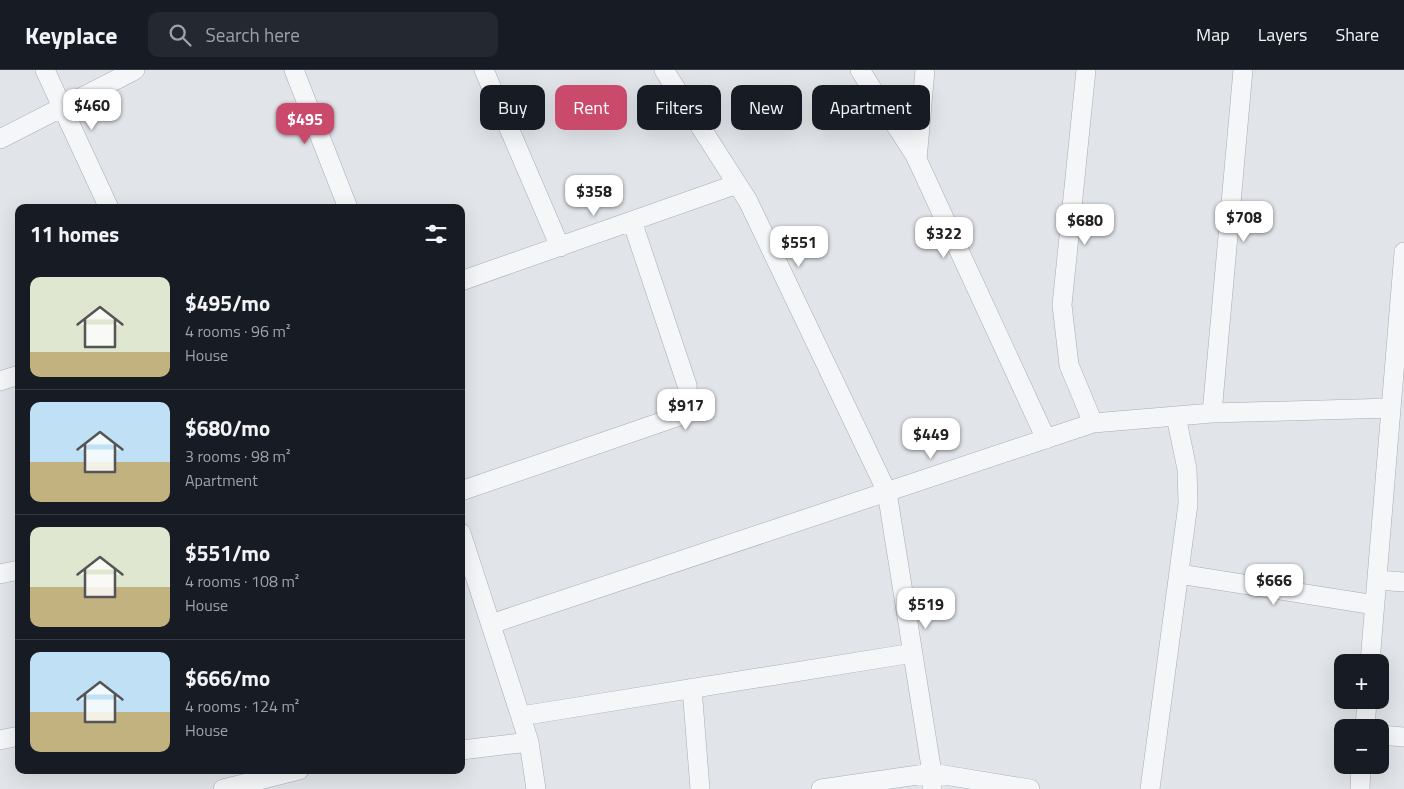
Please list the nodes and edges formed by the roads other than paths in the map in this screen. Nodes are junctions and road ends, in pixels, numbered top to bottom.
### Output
1 (45, 70) edge
2 (135, 70) edge
3 (294, 70) edge
4 (484, 70) edge
5 (664, 70) edge
6 (860, 70) edge
7 (925, 70) edge
8 (1086, 70) edge
9 (1243, 70) edge
10 (62, 106) junction
11 (0, 139) edge
12 (917, 160) junction
13 (737, 184) junction
14 (107, 204) edge
15 (346, 204) edge
16 (632, 221) junction
17 (560, 247) junction
18 (1404, 262) edge
19 (465, 280) edge
20 (15, 376) edge
21 (0, 381) edge
22 (1212, 413) junction
23 (1176, 416) junction
24 (1395, 417) edge
25 (1093, 423) junction
26 (1046, 439) junction
27 (465, 490) edge
28 (887, 492) junction
29 (465, 545) edge
30 (15, 571) edge
31 (0, 574) edge
32 (1179, 574) junction
33 (1377, 580) junction
34 (1404, 582) edge
35 (1374, 605) junction
36 (491, 624) junction
37 (913, 653) junction
38 (1371, 654) edge
39 (692, 688) junction
40 (521, 716) junction
41 (1389, 736) edge
42 (15, 737) edge
43 (1404, 737) edge
44 (0, 740) edge
45 (529, 742) junction
46 (465, 750) edge
47 (283, 774) edge
48 (1361, 774) edge
49 (932, 781) edge
50 (223, 789) edge
51 (536, 789) edge
52 (700, 789) edge
53 (821, 789) edge
54 (1030, 789) edge
55 (1150, 789) edge
56 (1360, 789) edge

1 - 10 street
2 - 10 street
3 - 15 street
4 - 17 street
5 - 13 street
6 - 12 street
7 - 12 street
8 - 25 street
9 - 22 street
10 - 11 street
10 - 14 street
12 - 26 street
13 - 16 street
13 - 28 street
16 - 17 street
16 - 27 street
17 - 19 street
18 - 24 street
20 - 21 street
22 - 23 street
22 - 24 street
23 - 25 street
23 - 32 street
24 - 33 street
25 - 26 street
26 - 28 street
28 - 36 street
28 - 37 street
29 - 36 street
30 - 31 street
32 - 35 street
32 - 55 street
33 - 34 street
33 - 35 street
35 - 38 street
36 - 40 street
37 - 39 street
37 - 49 street
39 - 40 street
39 - 52 street
40 - 45 street
41 - 43 street
42 - 44 street
45 - 46 street
45 - 51 street
47 - 50 street
48 - 56 street
49 - 53 street
49 - 54 street

